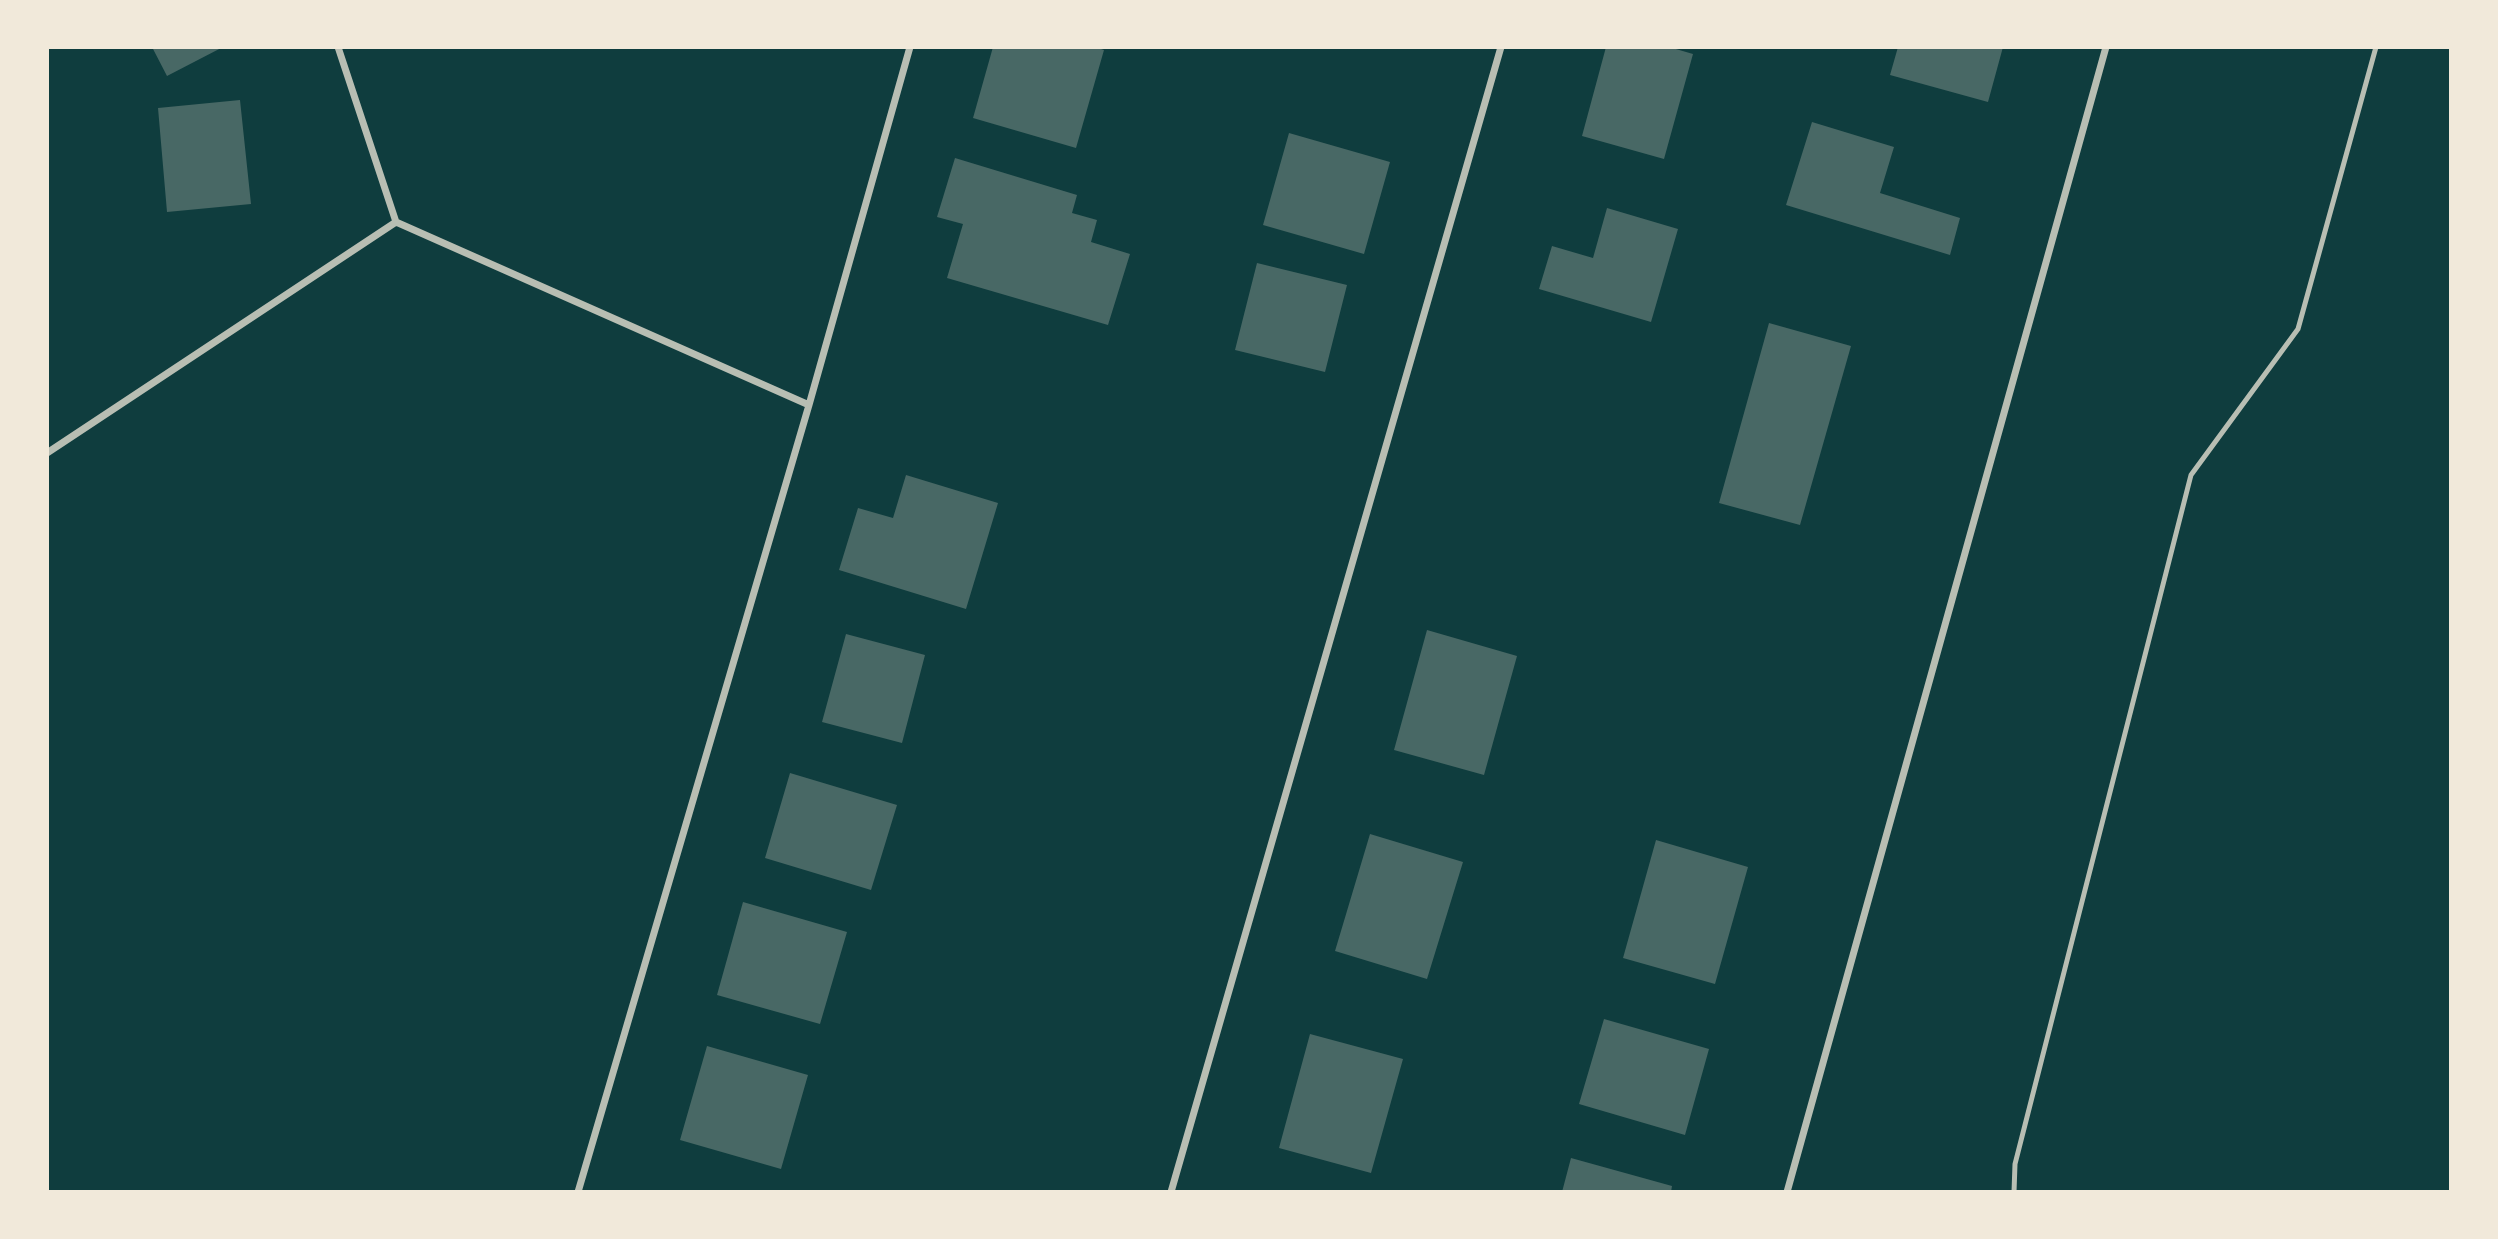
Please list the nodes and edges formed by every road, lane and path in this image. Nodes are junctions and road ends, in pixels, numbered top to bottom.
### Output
1 (338, 47) edge
2 (910, 47) edge
3 (1501, 47) edge
4 (2106, 47) edge
5 (2376, 47) edge
6 (396, 222) junction
7 (809, 405) junction
8 (47, 453) edge
9 (578, 1192) edge
10 (1171, 1192) edge
11 (1787, 1192) edge
12 (2014, 1192) edge

1 - 6 street
2 - 7 street
3 - 10 street
4 - 11 street
5 - 12 lane
6 - 7 street
6 - 8 street
7 - 9 street

